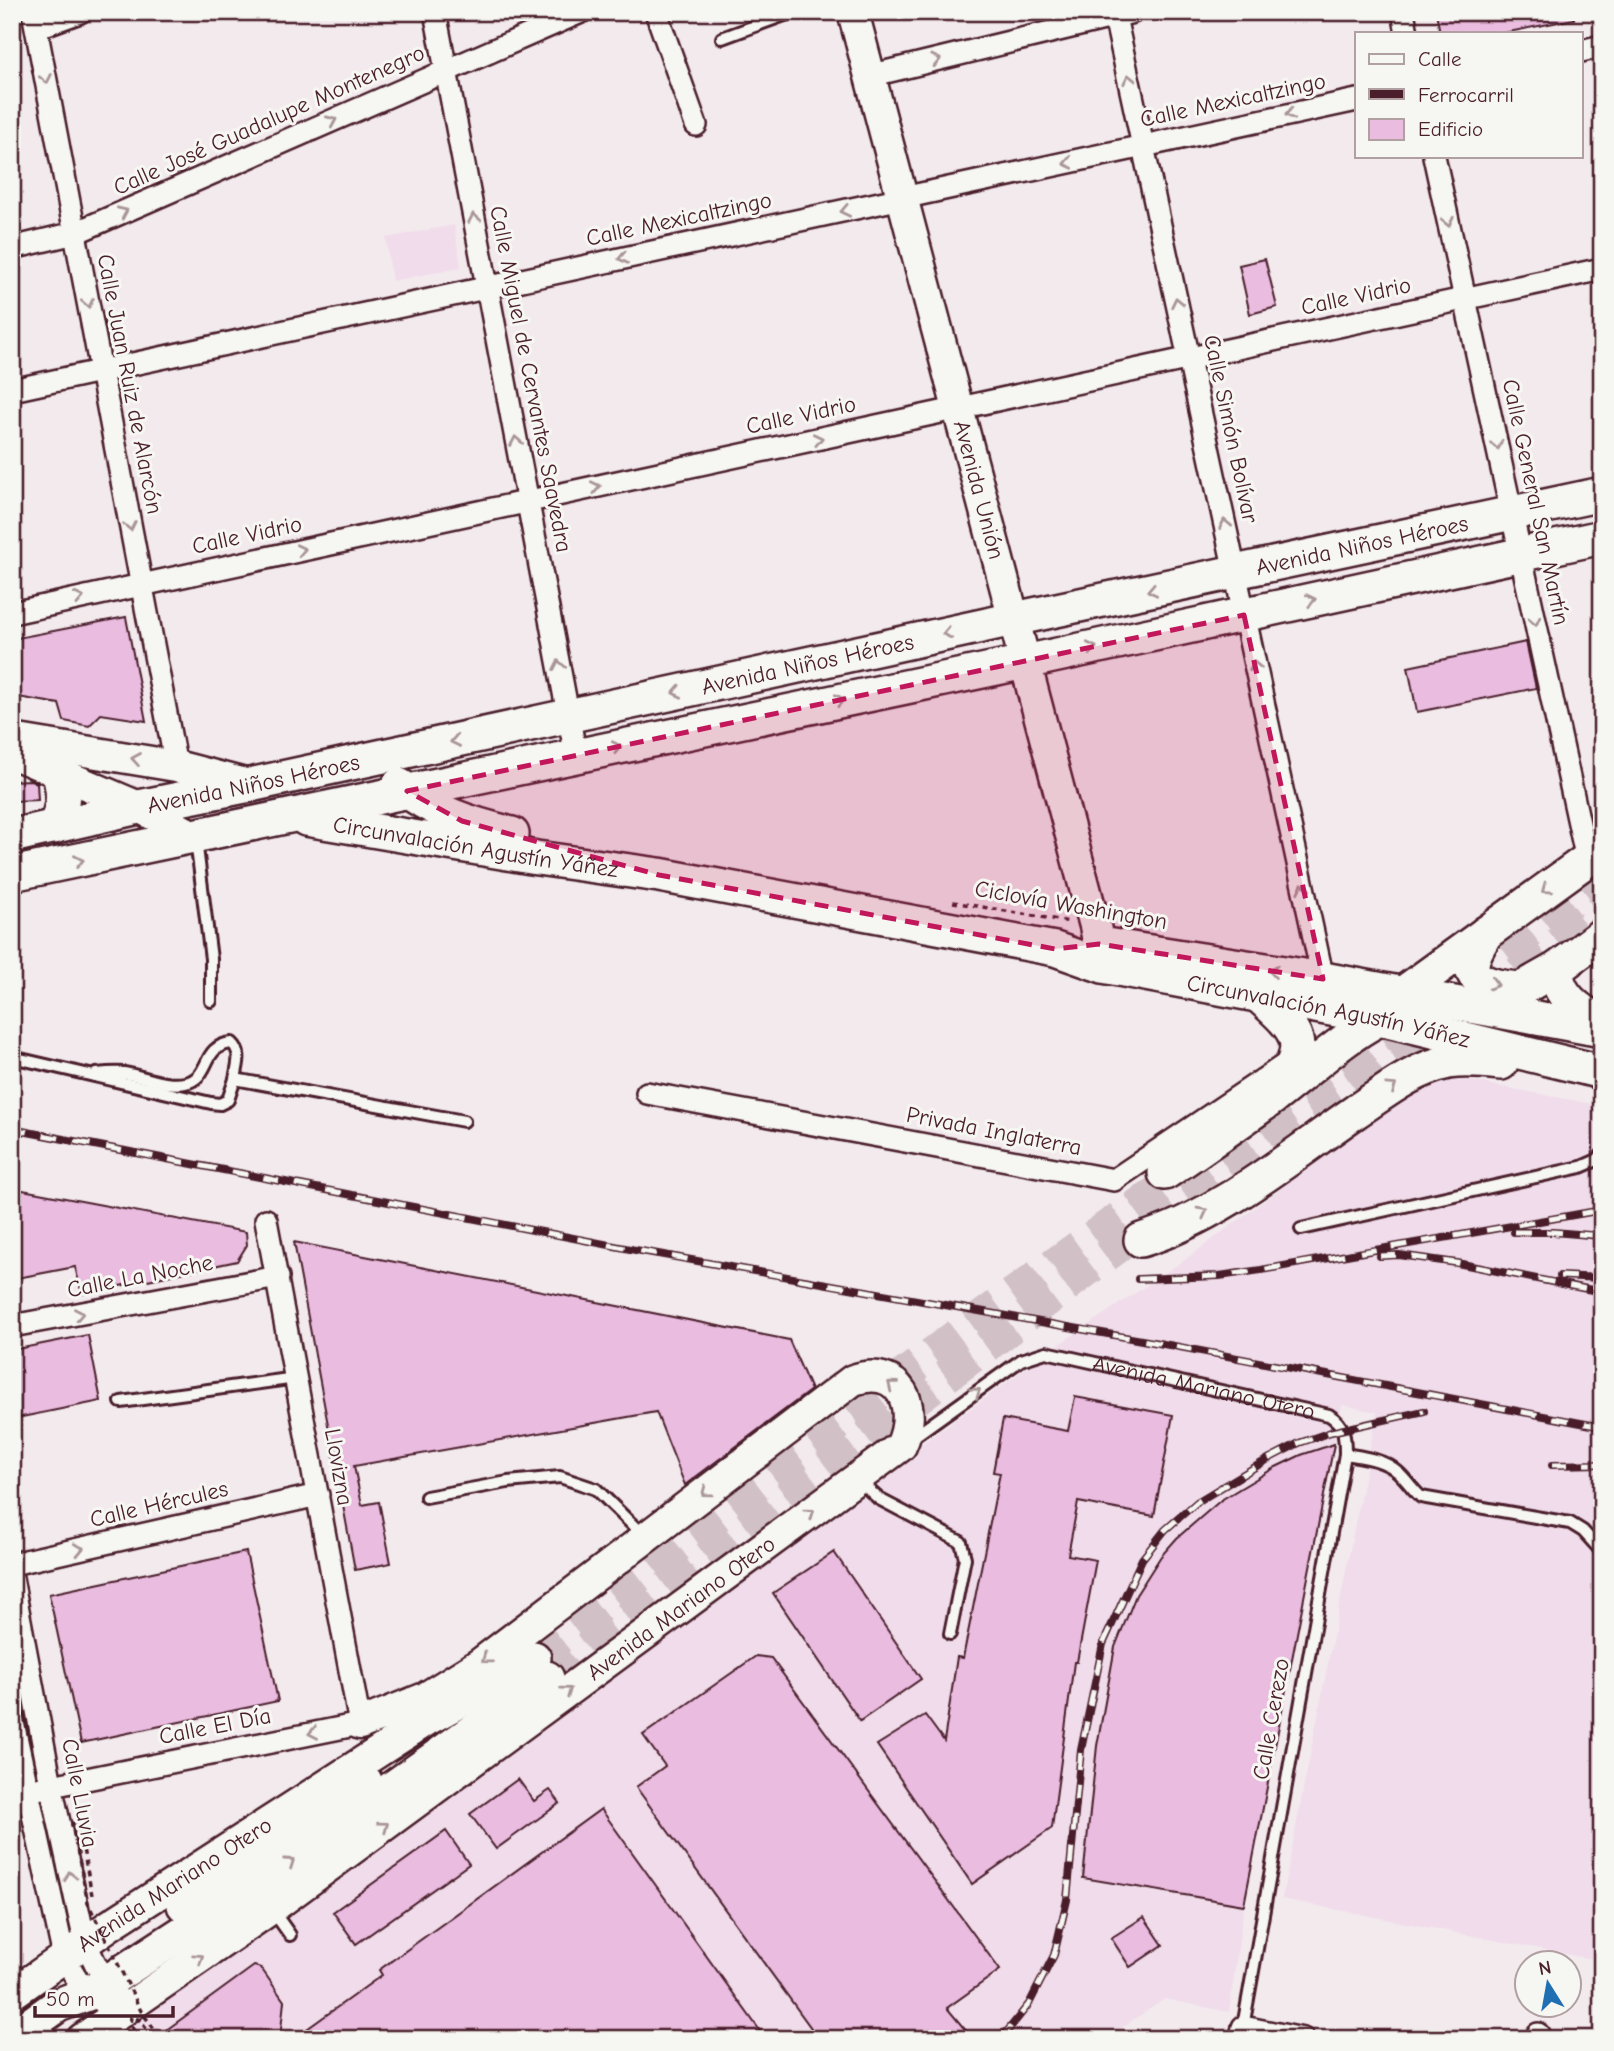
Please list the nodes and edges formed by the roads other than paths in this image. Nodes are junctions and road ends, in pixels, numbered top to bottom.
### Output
1 (80, 12) edge
2 (435, 12) edge
3 (581, 12) edge
4 (656, 12) edge
5 (793, 12) edge
6 (853, 12) edge
7 (1403, 12) edge
8 (1121, 14) edge
9 (35, 20) edge
10 (1407, 32) edge
11 (722, 38) dead end
12 (1602, 46) edge
13 (1582, 51) edge
14 (446, 71) junction
15 (869, 76) junction
16 (1355, 100) edge
17 (696, 125) dead end
18 (1143, 147) junction
19 (1434, 158) edge
20 (902, 198) junction
21 (75, 233) junction
22 (12, 248) edge
23 (1602, 269) edge
24 (487, 288) junction
25 (1465, 299) junction
26 (1189, 358) junction
27 (101, 371) junction
28 (12, 390) edge
29 (958, 408) junction
30 (1602, 494) edge
31 (528, 501) junction
32 (1511, 513) junction
33 (1602, 537) edge
34 (1521, 555) junction
35 (1235, 572) junction
36 (141, 585) junction
37 (12, 612) edge
38 (1244, 615) junction
39 (1014, 619) junction
40 (1025, 662) junction
41 (569, 716) junction
42 (12, 739) edge
43 (12, 753) edge
44 (576, 756) junction
45 (367, 760) junction
46 (176, 766) junction
47 (58, 772) junction
48 (250, 785) junction
49 (407, 791) junction
50 (139, 807) junction
51 (290, 817) junction
52 (54, 827) junction
53 (12, 836) edge
54 (195, 837) junction
55 (1594, 855) edge
56 (12, 874) edge
57 (659, 875) junction
58 (1486, 933) junction
59 (1602, 935) edge
60 (1099, 945) junction
61 (1558, 968) junction
62 (1323, 979) junction
63 (1402, 994) junction
64 (1259, 996) junction
65 (211, 1001) dead end
66 (1534, 1016) junction
67 (1379, 1018) junction
68 (1602, 1022) edge
69 (1602, 1030) edge
70 (12, 1057) edge
71 (1297, 1057) junction
72 (1602, 1072) edge
73 (86, 1075) junction
74 (235, 1079) junction
75 (647, 1093) dead end
76 (1274, 1097) junction
77 (464, 1121) dead end
78 (1602, 1155) edge
79 (1165, 1173) tunnel mouth
80 (266, 1220) dead end
81 (1301, 1228) dead end
82 (1141, 1240) dead end
83 (278, 1277) junction
84 (12, 1326) edge
85 (296, 1378) junction
86 (121, 1402) dead end
87 (1329, 1415) joint
88 (901, 1446) junction
89 (1345, 1454) junction
90 (856, 1478) junction
91 (318, 1495) junction
92 (426, 1497) dead end
93 (645, 1538) junction
94 (1602, 1552) edge
95 (12, 1564) edge
96 (12, 1578) edge
97 (950, 1634) dead end
98 (534, 1668) junction
99 (12, 1718) edge
100 (429, 1719) junction
101 (360, 1724) junction
102 (51, 1786) junction
103 (20, 1792) edge
104 (264, 1897) junction
105 (290, 1934) dead end
106 (91, 1983) junction
107 (12, 1994) edge
108 (1242, 2033) edge
109 (12, 2038) edge
110 (82, 2039) edge
111 (1303, 2039) edge

1 - 9 street
2 - 14 street, Calle Miguel de Cervantes Saavedra
3 - 14 street, Calle José Guadalupe Montenegro
4 - 17 street
5 - 11 lane
6 - 15 main road, Avenida Unión
7 - 10 street
15 -> 8 street
18 -> 8 street, Calle Simón Bolívar
9 -> 21 street, Calle Juan Ruiz de Alarcón
12 - 13 street
21 -> 14 street, Calle José Guadalupe Montenegro
24 -> 14 street, Calle Miguel de Cervantes Saavedra
15 - 20 main road, Avenida Unión
16 -> 18 street, Calle Mexicaltzingo
18 -> 20 street, Calle Mexicaltzingo
26 -> 18 street, Calle Simón Bolívar
19 -> 25 street, Calle General San Martín
20 -> 24 street, Calle Mexicaltzingo
20 - 29 main road, Avenida Unión
21 - 22 street, Calle José Guadalupe Montenegro
21 -> 27 street, Calle Juan Ruiz de Alarcón
23 - 25 street, Calle Vidrio
24 - 27 street, Calle Mexicaltzingo
31 -> 24 street, Calle Miguel de Cervantes Saavedra
25 - 26 street, Calle Vidrio
25 -> 32 street, Calle General San Martín
26 - 29 street, Calle Vidrio
35 -> 26 street, Calle Simón Bolívar
27 - 28 street, Calle Mexicaltzingo
27 -> 36 street, Calle Juan Ruiz de Alarcón
31 -> 29 street, Calle Vidrio
29 - 39 main road, Avenida Unión
30 - 32 main road, Avenida Niños Héroes
36 -> 31 street, Calle Vidrio
41 -> 31 street, Calle Miguel de Cervantes Saavedra
32 - 34 street, Calle General San Martín
32 - 35 main road, Avenida Niños Héroes
33 - 34 main road, Avenida Niños Héroes
38 -> 34 main road, Avenida Niños Héroes
34 -> 55 street, Calle General San Martín
35 - 38 street, Calle Simón Bolívar
35 -> 39 main road, Avenida Niños Héroes
37 -> 36 street, Calle Vidrio
36 - 46 street, Calle Juan Ruiz de Alarcón
40 -> 38 main road, Avenida Niños Héroes
62 -> 38 street, Calle Simón Bolívar
39 - 40 main road, Avenida Unión
39 -> 41 main road, Avenida Niños Héroes
44 -> 40 main road, Avenida Niños Héroes
40 - 60 main road, Avenida Unión
41 - 44 street, Calle Miguel de Cervantes Saavedra
41 -> 45 main road, Avenida Niños Héroes
46 -> 42 main road
43 - 47 main road
44 - 49 main road, Avenida Niños Héroes
45 - 48 main road, Avenida Niños Héroes
45 - 49 main road, Circunvalación Agustín Yáñez
46 - 48 main road
47 - 50 main road
47 - 52 main road
48 - 50 main road, Avenida Niños Héroes
49 - 51 main road, Avenida Niños Héroes
49 - 57 main road, Circunvalación Agustín Yáñez
50 - 52 main road, Avenida Niños Héroes
50 - 54 main road
51 - 54 main road, Avenida Niños Héroes
51 - 57 main road, Circunvalación Agustín Yáñez
52 - 53 main road, Avenida Niños Héroes
56 -> 54 main road, Avenida Niños Héroes
54 - 65 lane
55 -> 58 main road
57 - 60 main road, Circunvalación Agustín Yáñez
58 -> 61 main road
58 - 63 main road
59 - 61 main road
62 -> 60 main road, Circunvalación Agustín Yáñez
60 - 64 main road, Circunvalación Agustín Yáñez
61 - 68 main road
62 - 63 main road, Circunvalación Agustín Yáñez
63 - 66 main road, Circunvalación Agustín Yáñez
64 - 67 main road, Circunvalación Agustín Yáñez
64 - 71 main road
66 - 67 main road
66 - 69 main road, Circunvalación Agustín Yáñez
67 - 72 main road, Circunvalación Agustín Yáñez
67 - 76 main road
70 - 73 lane
71 - 75 street, Privada Inglaterra
71 - 76 main road
82 -> 72 main road
73 - 74 lane
73 - 74 lane
74 - 77 lane
76 - 79 main road
78 - 81 lane
80 - 83 street, Llovizna
84 -> 83 street, Calle La Noche
83 - 85 street, Llovizna
85 - 86 lane
85 - 91 street, Llovizna
88 -> 87 lane, Avenida Mariano Otero
87 - 89 lane, Calle Cerezo
88 - 90 main road, Avenida Mariano Otero
88 -> 93 main road
89 - 94 lane
89 - 108 lane, Calle Cerezo
90 - 97 lane
104 -> 90 main road, Avenida Mariano Otero
95 -> 91 street, Calle Hércules
91 - 101 street, Llovizna
92 - 93 lane
93 -> 101 main road
96 - 102 street, Calle Lluvia
98 - 100 main road, Avenida Mariano Otero
104 -> 98 main road, Avenida Mariano Otero
98 - 106 main road, Avenida Mariano Otero
99 - 103 street
100 - 101 street, Calle El Día
100 - 106 main road, Avenida Mariano Otero
101 -> 102 street, Calle El Día
102 - 103 street, Calle El Día
106 -> 102 street, Calle Lluvia
103 - 106 street
104 - 105 lane
106 -> 104 main road, Avenida Mariano Otero
106 - 107 main road, Avenida Mariano Otero
106 - 109 main road, Avenida Mariano Otero
106 - 110 main road, Avenida Mariano Otero
108 - 111 street

